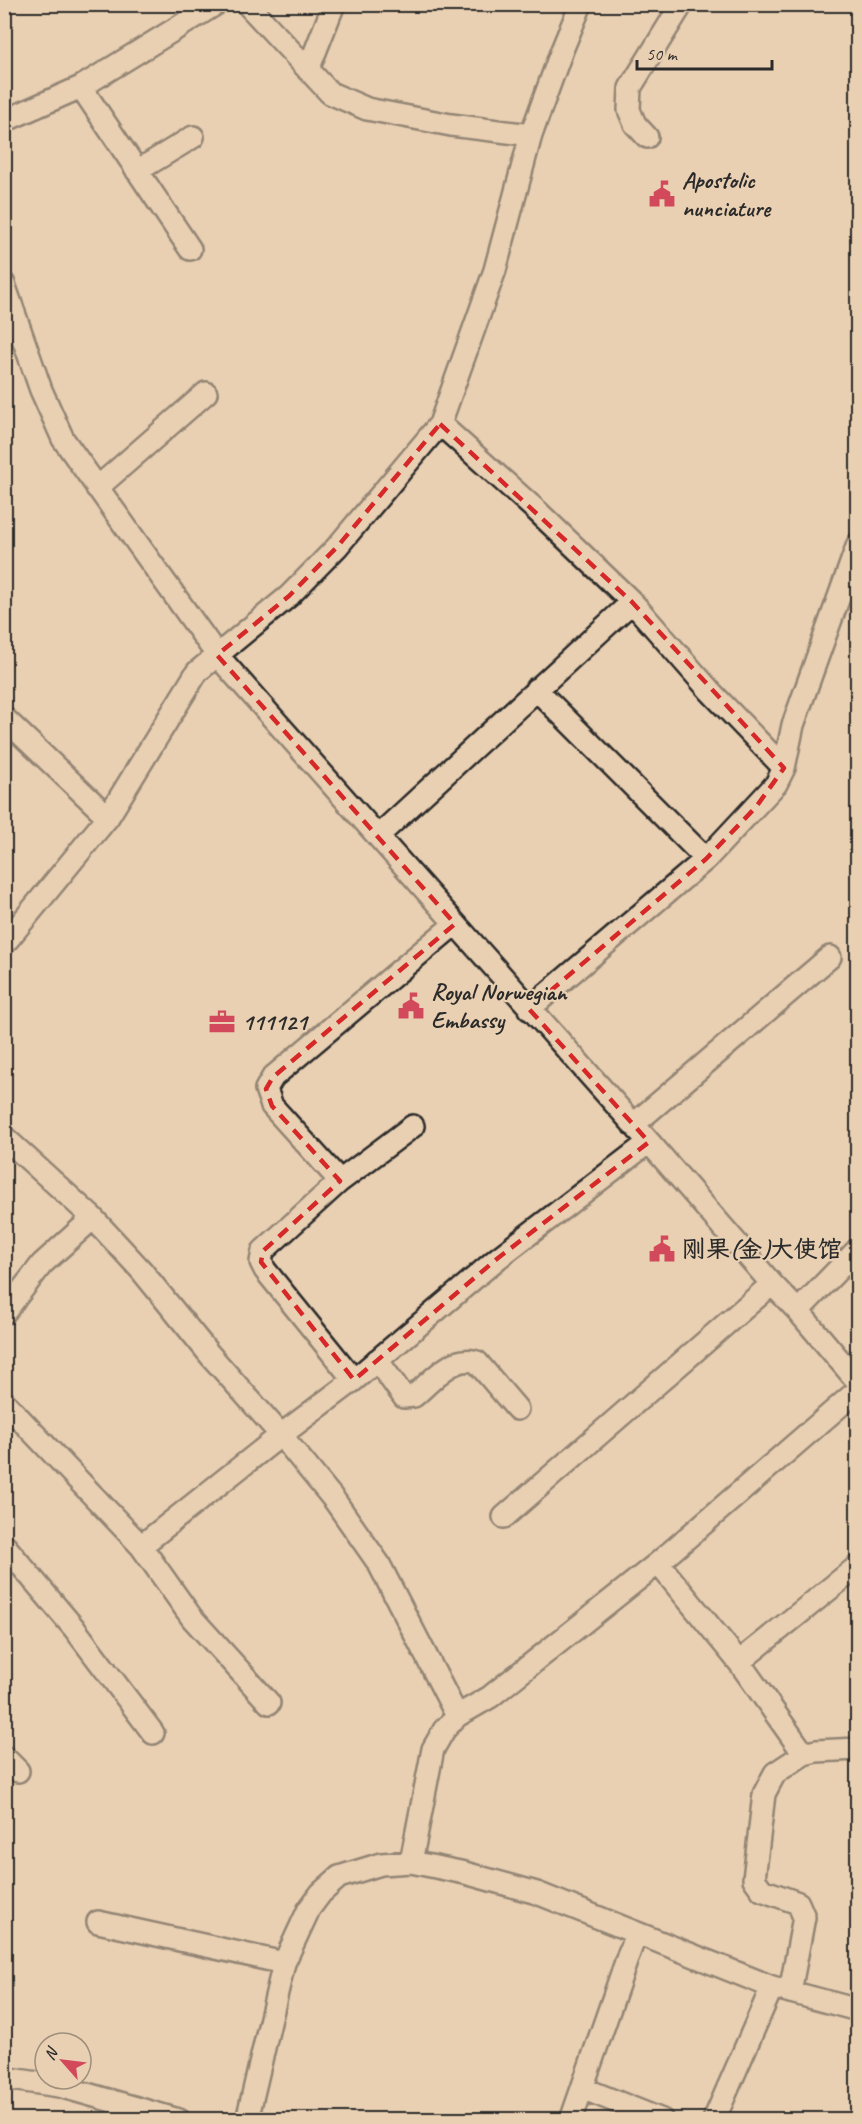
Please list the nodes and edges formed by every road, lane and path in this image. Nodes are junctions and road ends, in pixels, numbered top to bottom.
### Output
1 (216, 4) edge
2 (247, 4) edge
3 (334, 4) edge
4 (581, 4) edge
5 (682, 4) edge
6 (308, 70) junction
7 (81, 87) junction
8 (4, 121) edge
9 (531, 135) junction
10 (193, 137) dead end
11 (647, 137) dead end
12 (137, 171) junction
13 (190, 249) dead end
14 (4, 284) edge
15 (207, 393) dead end
16 (440, 424) junction
17 (97, 488) junction
18 (858, 543) edge
19 (632, 602) junction
20 (217, 655) junction
21 (536, 689) junction
22 (4, 718) edge
23 (784, 768) junction
24 (108, 818) junction
25 (378, 836) junction
26 (706, 859) junction
27 (455, 924) junction
28 (4, 944) edge
29 (830, 957) dead end
30 (529, 1009) junction
31 (633, 1125) junction
32 (413, 1126) dead end
33 (4, 1137) edge
34 (649, 1142) junction
35 (340, 1181) junction
36 (93, 1218) junction
37 (858, 1249) edge
38 (772, 1284) junction
39 (798, 1311) junction
40 (4, 1313) edge
41 (377, 1360) junction
42 (354, 1380) junction
43 (858, 1382) edge
44 (858, 1390) edge
45 (4, 1402) edge
46 (517, 1409) dead end
47 (281, 1435) junction
48 (504, 1517) dead end
49 (4, 1545) edge
50 (141, 1546) junction
51 (658, 1563) junction
52 (858, 1566) edge
53 (739, 1662) junction
54 (269, 1702) dead end
55 (457, 1716) junction
56 (153, 1732) dead end
57 (858, 1749) edge
58 (804, 1754) junction
59 (411, 1862) junction
60 (98, 1922) dead end
61 (636, 1933) junction
62 (284, 1963) junction
63 (781, 1990) junction
64 (858, 2010) edge
65 (4, 2078) edge
66 (582, 2088) junction
67 (180, 2120) edge
68 (247, 2120) edge
69 (571, 2120) edge
70 (662, 2120) edge
71 (714, 2120) edge

1 - 7 street
2 - 6 street
3 - 6 street
4 - 9 street
5 - 11 street
6 - 9 street
7 - 8 street
7 - 12 street
9 - 16 street
10 - 12 street
12 - 13 street
14 - 17 street
15 - 17 street
16 - 19 street
16 - 20 street
17 - 20 street
18 - 23 street
19 - 21 street
19 - 23 street
20 - 24 street
20 - 25 street
21 - 25 street
21 - 26 street
22 - 24 street
23 - 26 street
24 - 28 street
25 - 27 street
26 - 30 street
27 - 30 street
27 - 35 street
29 - 31 street
30 - 31 street
31 - 34 street
32 - 35 street
33 - 36 street
34 - 38 street
34 - 41 street
35 - 42 street
36 - 40 street
36 - 47 street
37 - 39 street
38 - 39 street
38 - 48 street
39 - 43 street
41 - 42 street
41 - 46 street
42 - 47 street
44 - 51 street
45 - 50 street
47 - 50 street
47 - 55 street
49 - 56 street
50 - 54 street
51 - 53 street
51 - 55 street
52 - 53 street
53 - 58 street
55 - 59 street
57 - 58 street
58 - 63 street
59 - 61 street
59 - 62 street
60 - 62 street
61 - 63 street
61 - 66 street
62 - 68 street
63 - 64 street
63 - 71 street
65 - 67 street
66 - 69 street
66 - 70 street

